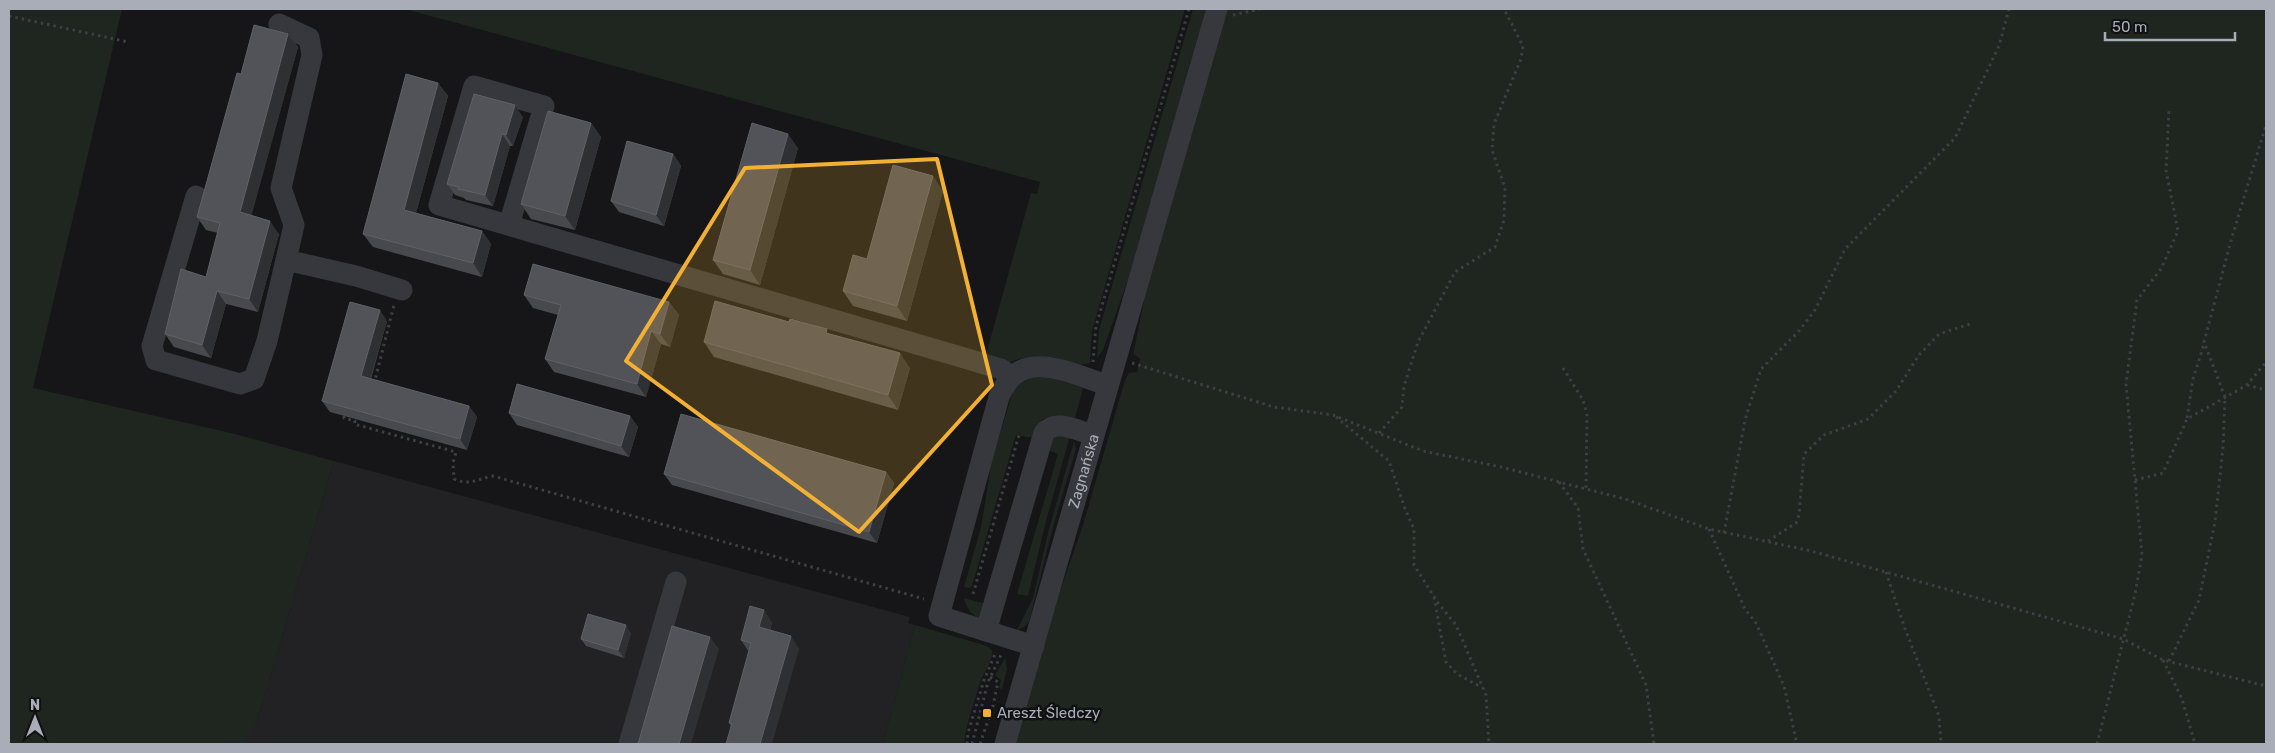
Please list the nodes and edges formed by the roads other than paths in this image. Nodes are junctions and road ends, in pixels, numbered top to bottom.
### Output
1 (1217, 9) edge
2 (279, 24) dead end
3 (196, 196) dead end
4 (509, 225) junction
5 (286, 260) junction
6 (399, 295) road end
7 (1011, 376) junction
8 (1108, 385) junction
9 (1093, 435) junction
10 (676, 582) dead end
11 (990, 639) junction
12 (1034, 646) junction
13 (629, 744) edge
14 (1005, 744) edge

1 - 8 street, Zagnańska
2 - 5 street
3 - 5 street
4 - 4 street
4 - 7 street
5 - 6 street
7 - 8 street
7 - 11 street
8 - 9 street, Zagnańska
9 - 11 street
9 - 12 street, Zagnańska
10 - 13 street
11 - 12 street
12 - 14 street, Zagnańska

